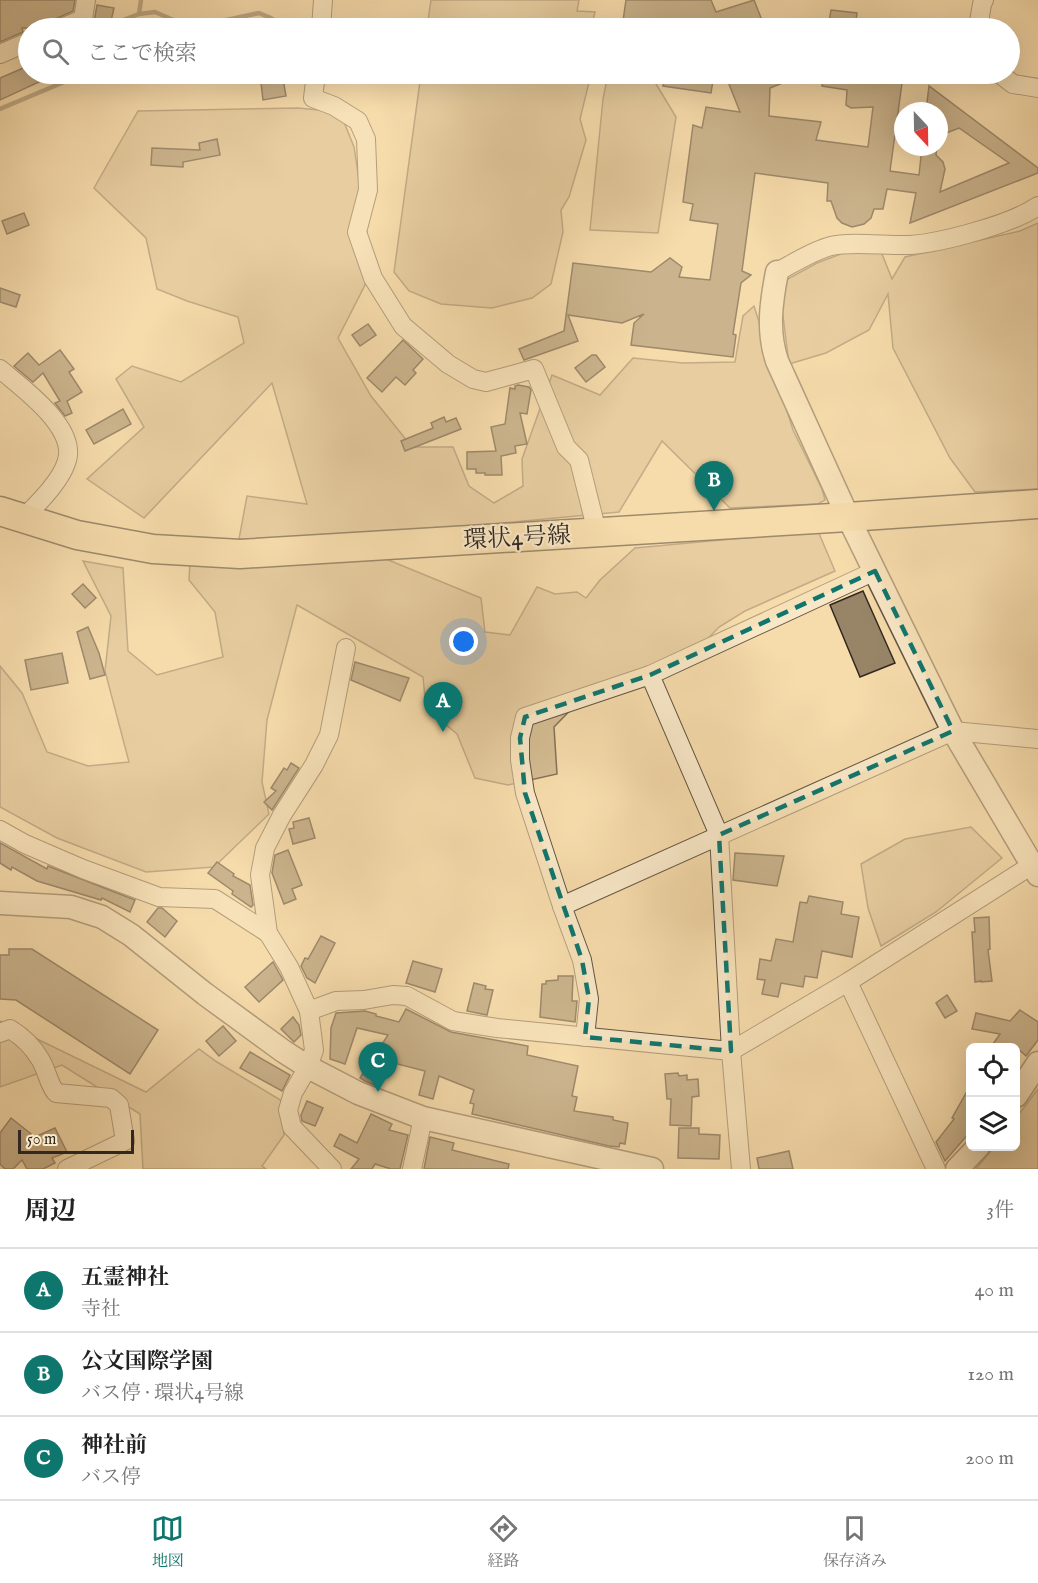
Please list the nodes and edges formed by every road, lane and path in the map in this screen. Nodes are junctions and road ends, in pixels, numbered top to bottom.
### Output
1 (86, 0) edge
2 (323, 0) edge
3 (984, 0) edge
4 (83, 18) edge
5 (322, 18) edge
6 (980, 18) edge
7 (18, 46) edge
8 (0, 54) edge
9 (315, 84) edge
10 (1013, 84) edge
11 (1038, 88) edge
12 (1038, 206) edge
13 (777, 272) joint
14 (0, 369) edge
15 (1038, 504) edge
16 (11, 515) edge
17 (848, 517) junction
18 (597, 532) junction
19 (875, 572) junction
20 (346, 648) dead end
21 (650, 675) junction
22 (953, 731) junction
23 (1038, 739) edge
24 (0, 830) edge
25 (719, 835) junction
26 (1035, 870) edge
27 (0, 903) edge
28 (562, 906) junction
29 (268, 933) junction
30 (848, 982) junction
31 (309, 1011) junction
32 (0, 1033) edge
33 (585, 1037) junction
34 (730, 1051) junction
35 (1038, 1063) edge
36 (308, 1067) junction
37 (1020, 1090) edge
38 (423, 1118) junction
39 (974, 1151) edge
40 (67, 1169) edge
41 (332, 1169) edge
42 (412, 1169) edge
43 (652, 1169) edge
44 (741, 1169) edge
45 (936, 1169) edge
46 (957, 1169) edge

1 - 4 street
2 - 5 street
3 - 6 street
7 - 8 street
9 - 18 street
10 - 11 street
12 - 13 street
13 - 17 street
14 - 16 street
15 - 17 main road, 環状4号線
16 - 18 main road, 環状4号線
17 - 18 main road, 環状4号線
17 - 19 street
19 - 21 street
19 - 22 street
20 - 29 street
21 - 25 street
21 - 28 street
22 - 23 street
22 - 25 street
22 - 26 street
24 - 29 street
25 - 28 street
25 - 34 street
26 - 30 street
27 - 36 street
28 - 33 street
29 - 31 street
30 - 34 street
30 - 45 street
31 - 33 street
31 - 36 street
32 - 40 street
33 - 34 street
34 - 44 street
35 - 37 street
36 - 38 street
36 - 41 street
38 - 42 street
38 - 43 street
39 - 46 street

